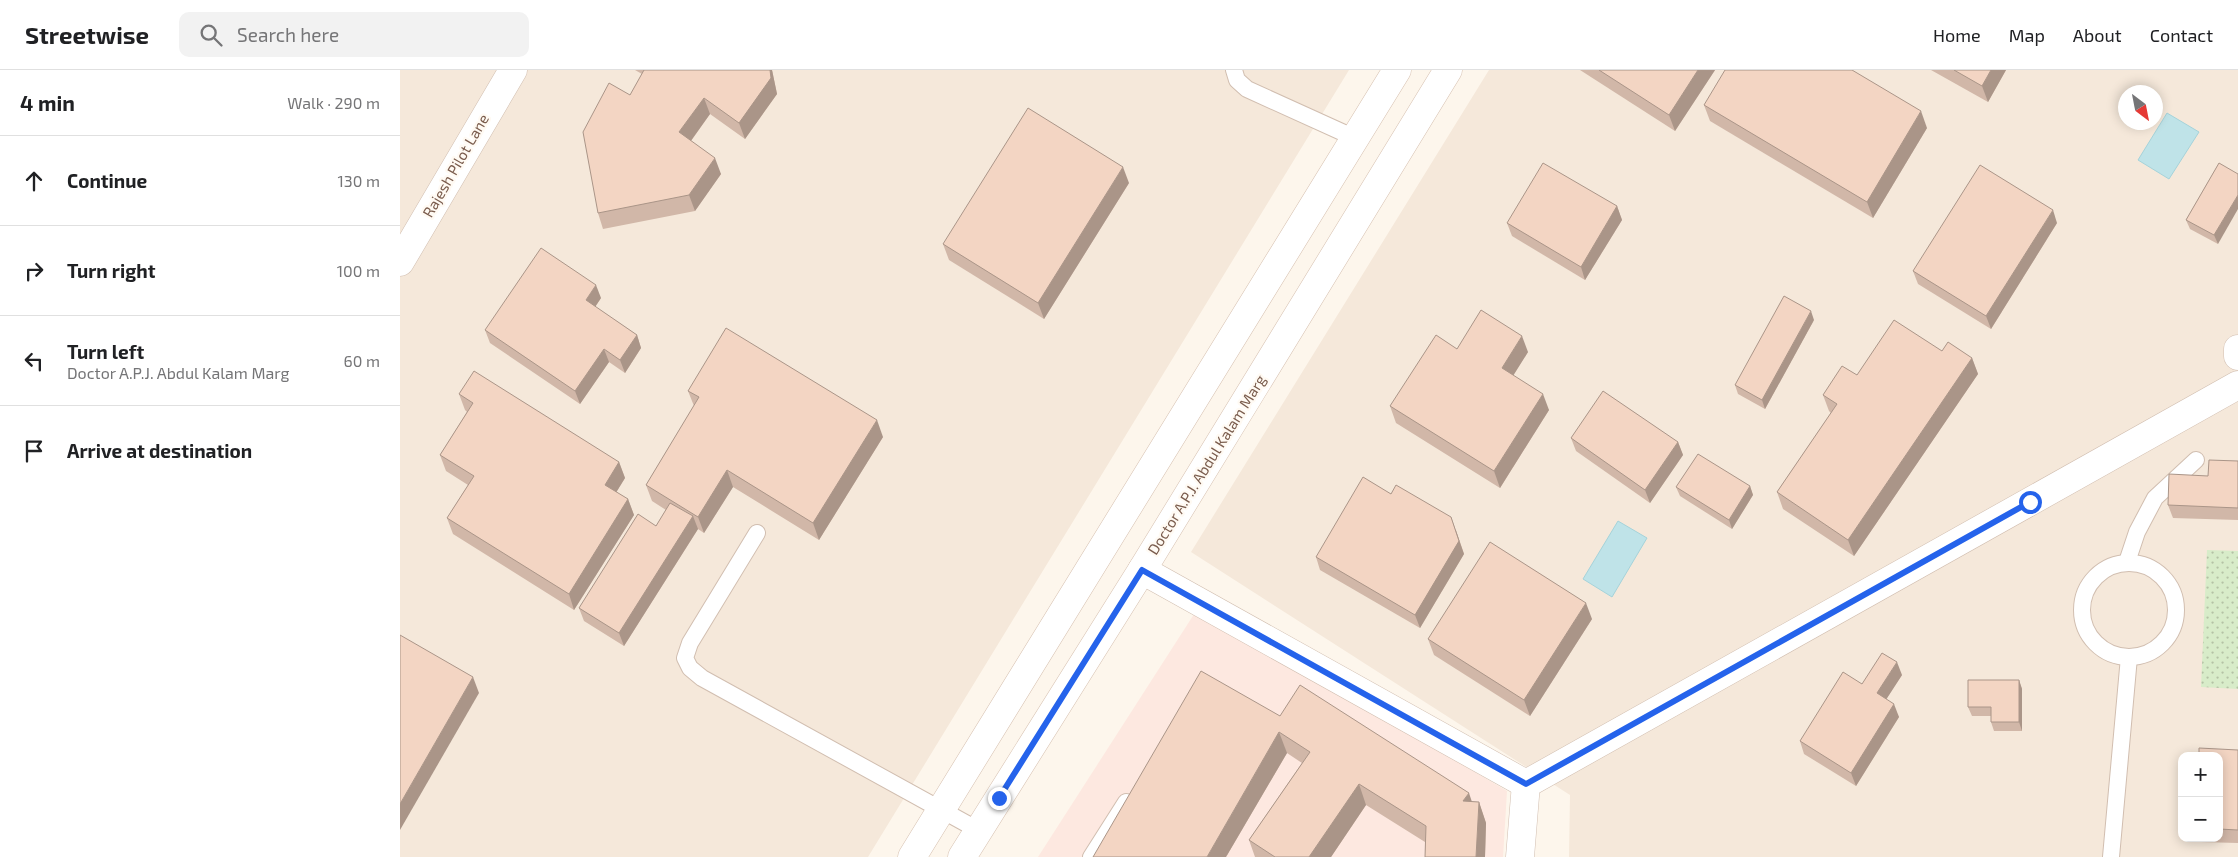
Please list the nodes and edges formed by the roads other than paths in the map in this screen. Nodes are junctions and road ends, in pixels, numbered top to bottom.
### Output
1 (513, 70) edge
2 (1234, 70) edge
3 (1397, 70) edge
4 (1448, 70) edge
5 (1355, 138) junction
6 (400, 262) edge
7 (2238, 349) edge
8 (2238, 356) edge
9 (2238, 385) edge
10 (2196, 460) dead end
11 (757, 532) dead end
12 (2127, 562) junction
13 (1142, 570) junction
14 (2128, 657) junction
15 (1526, 784) junction
16 (1136, 785) edge
17 (942, 809) junction
18 (978, 830) junction
19 (912, 857) edge
20 (962, 857) edge
21 (1091, 857) edge
22 (1520, 857) edge
23 (2111, 857) edge

1 - 6 main road, Rajesh Pilot Lane
2 - 5 lane
3 - 5 main road
4 - 13 main road, Doctor A.P.J. Abdul Kalam Marg
5 - 17 main road
7 - 8 main road
9 - 15 main road
10 - 12 lane
11 - 17 lane
12 - 14 lane
12 - 14 lane
13 - 15 main road
13 - 18 main road, Doctor A.P.J. Abdul Kalam Marg
14 - 23 lane
15 - 22 main road
16 - 21 lane
17 - 18 lane
17 - 19 main road
18 - 20 main road, Doctor A.P.J. Abdul Kalam Marg

